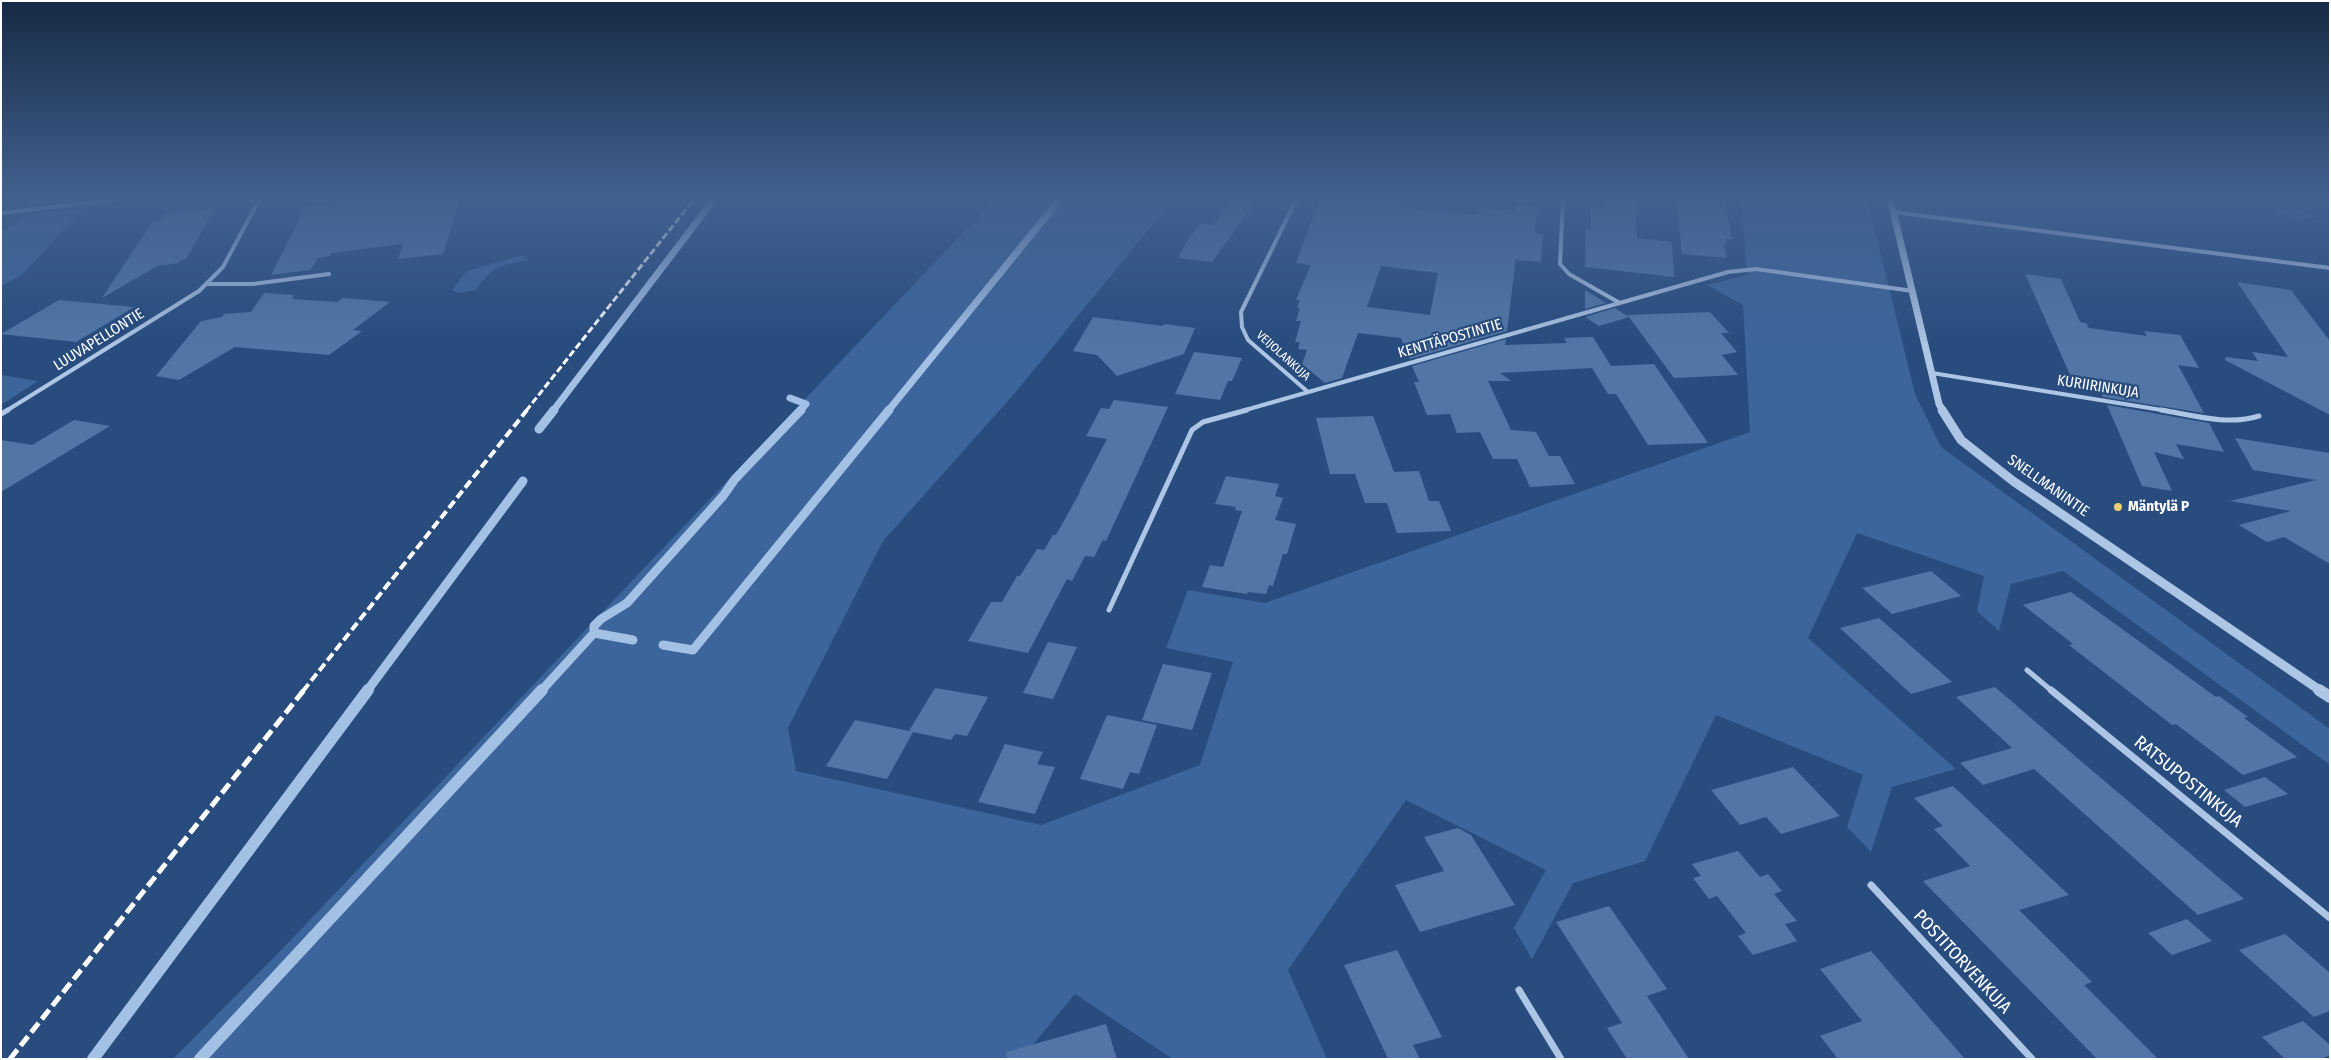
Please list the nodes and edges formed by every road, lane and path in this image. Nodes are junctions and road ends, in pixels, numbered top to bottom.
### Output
1 (233, 247) edge
2 (1273, 247) edge
3 (1561, 247) edge
4 (1902, 247) edge
5 (2170, 247) edge
6 (2330, 268) edge
7 (329, 274) dead end
8 (207, 284) junction
9 (1913, 291) junction
10 (1618, 302) junction
11 (1932, 373) junction
12 (1308, 392) junction
13 (1, 414) edge
14 (2259, 416) dead end
15 (1109, 610) dead end
16 (2027, 670) dead end
17 (2330, 697) edge
18 (1871, 886) dead end
19 (2330, 918) edge
20 (1519, 990) dead end
21 (1561, 1059) edge
22 (2032, 1059) edge

1 - 8 street, LUUVAPELLONTIE
2 - 12 street, VEIJOLANKUJA
3 - 10 street
4 - 9 street, SNELLMANINTIE
5 - 6 street
7 - 8 street
8 - 13 street, LUUVAPELLONTIE
9 - 10 street, KENTTÄPOSTINTIE
9 - 11 street, SNELLMANINTIE
10 - 12 street, KENTTÄPOSTINTIE
11 - 14 street, KURIIRINKUJA
11 - 17 street, SNELLMANINTIE
12 - 15 street, KENTTÄPOSTINTIE
16 - 19 street, RATSUPOSTINKUJA
18 - 22 street, POSTITORVENKUJA
20 - 21 street

